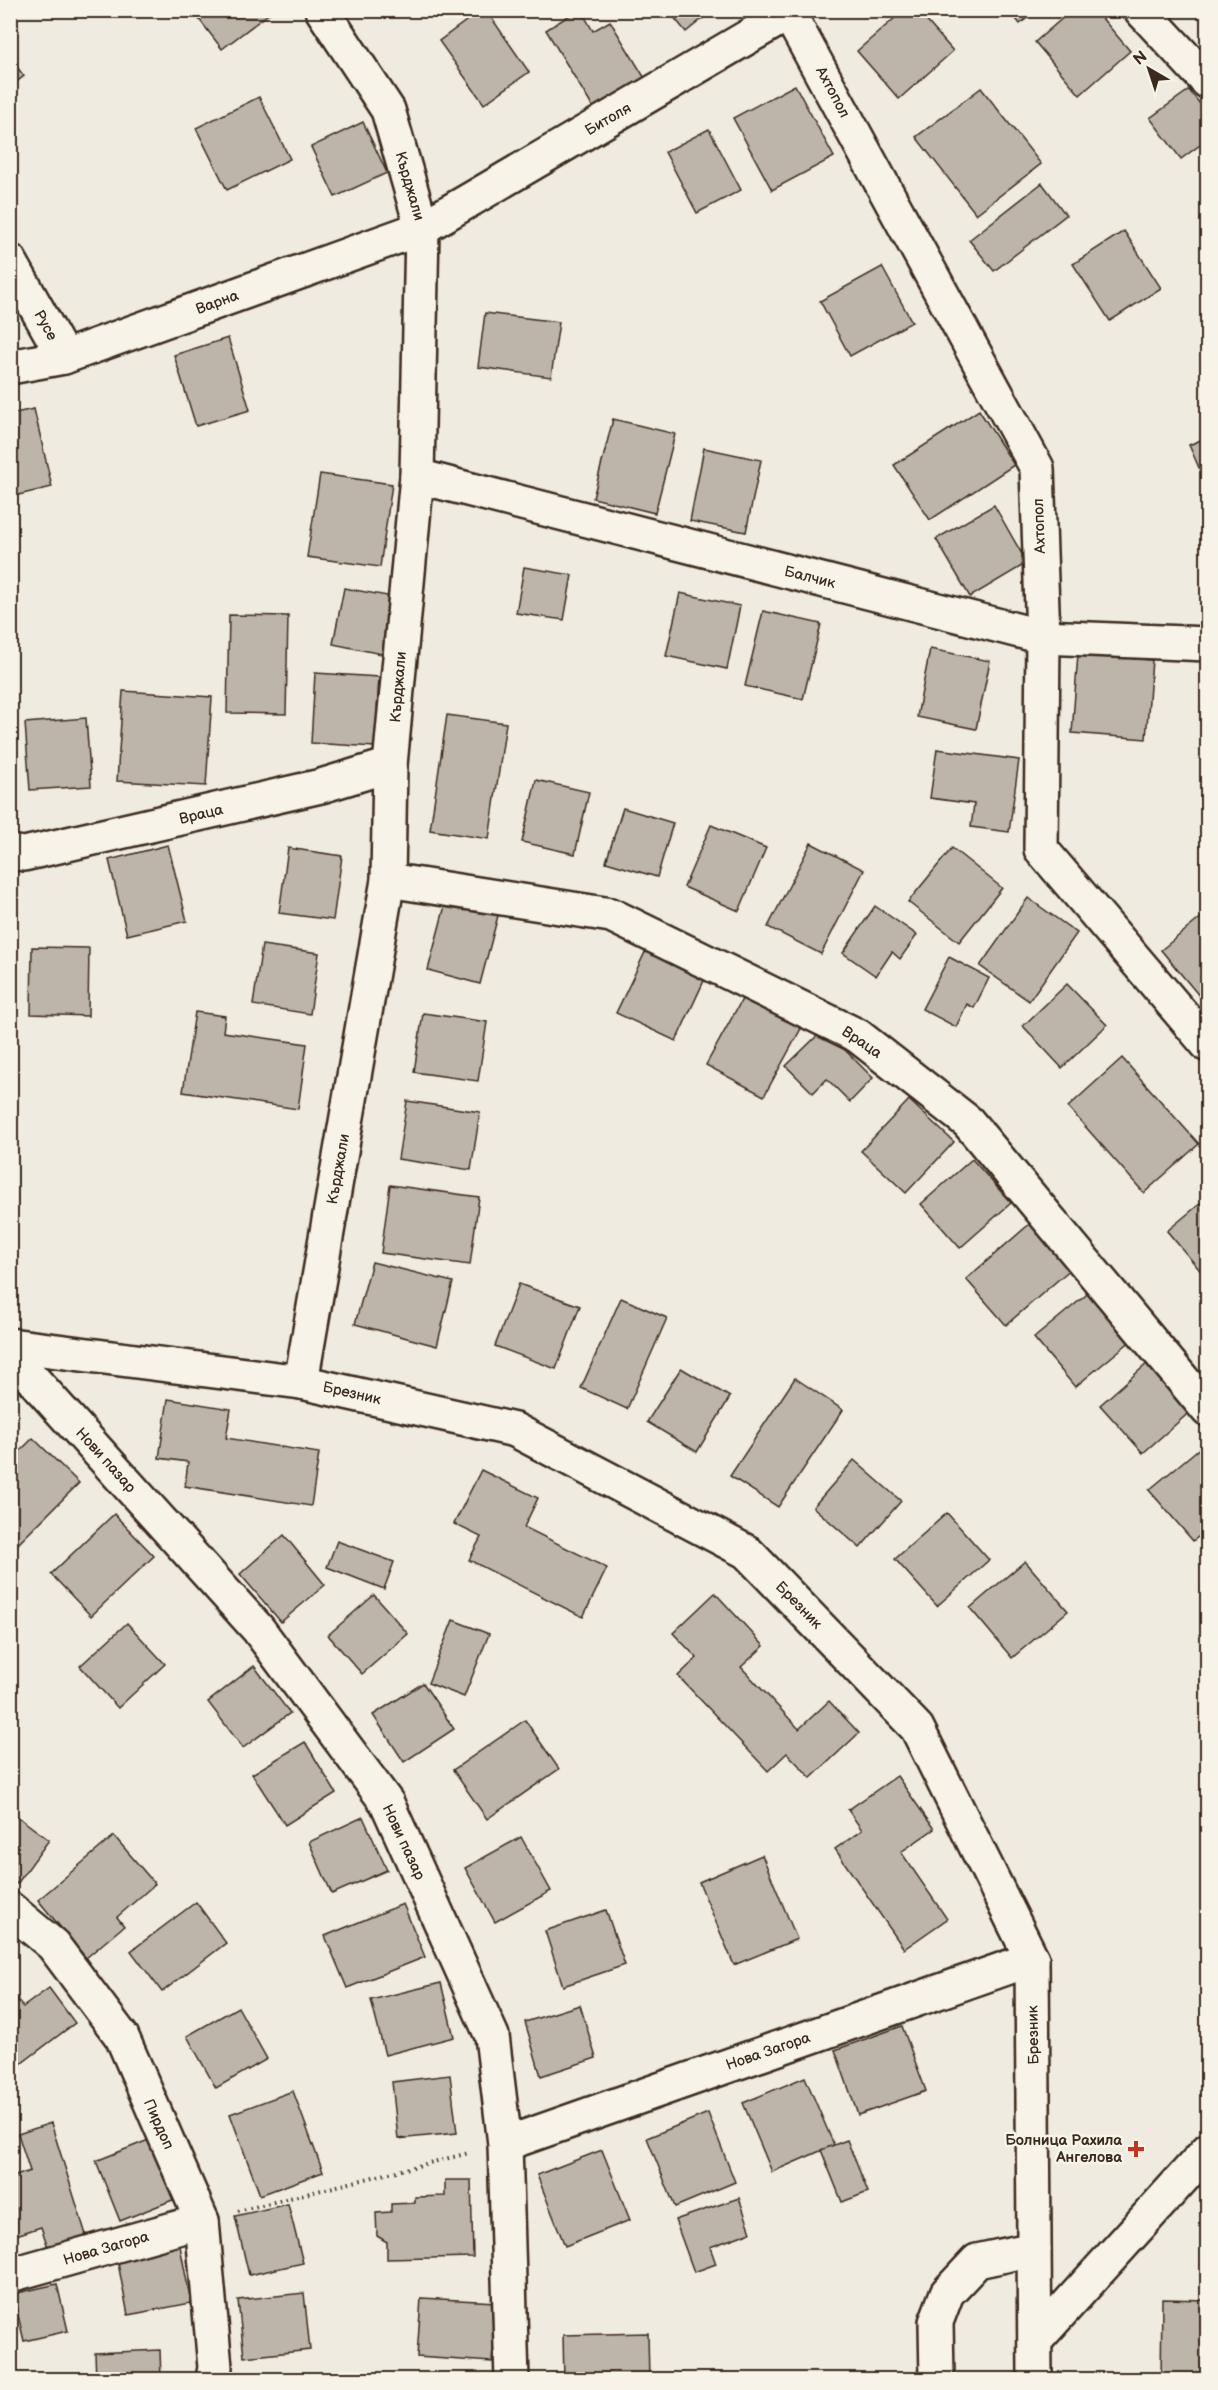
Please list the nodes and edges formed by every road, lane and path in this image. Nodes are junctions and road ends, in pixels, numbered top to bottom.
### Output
1 (322, 10) edge
2 (1141, 10) edge
3 (790, 12) edge
4 (1208, 82) edge
5 (422, 228) junction
6 (10, 261) edge
7 (64, 357) junction
8 (10, 367) edge
9 (417, 476) junction
10 (1042, 637) junction
11 (1208, 644) edge
12 (390, 765) junction
13 (10, 852) edge
14 (388, 880) junction
15 (1208, 1045) edge
16 (10, 1345) edge
17 (10, 1354) edge
18 (301, 1382) junction
19 (1208, 1410) edge
20 (10, 1909) edge
21 (1032, 1959) junction
22 (505, 2144) junction
23 (1208, 2150) edge
24 (202, 2221) junction
25 (1034, 2249) junction
26 (10, 2275) edge
27 (1035, 2341) junction
28 (213, 2379) edge
29 (512, 2379) edge
30 (937, 2379) edge
31 (1035, 2379) edge

1 - 5 street, Кърджали
2 - 4 street
3 - 5 street, Битоля
3 - 10 street, Ахтопол
5 - 7 street, Варна
5 - 9 street, Кърджали
6 - 7 street, Русе
7 - 8 street, Варна
9 - 10 street, Балчик
9 - 12 street, Кърджали
10 - 11 street, Балчик
10 - 15 street, Ахтопол
12 - 13 street, Враца
12 - 14 street, Кърджали
14 - 18 street, Кърджали
14 - 19 street, Враца
16 - 18 street, Брезник
17 - 22 street, Нови пазар
18 - 21 street, Брезник
20 - 24 street, Пирдоп
21 - 22 street, Нова Загора
21 - 25 street, Брезник
22 - 24 path
22 - 29 street, Нови пазар
23 - 27 street
24 - 26 street, Нова Загора
24 - 28 street, Пирдоп
25 - 27 street, Брезник
25 - 30 street
27 - 31 street, Брезник

